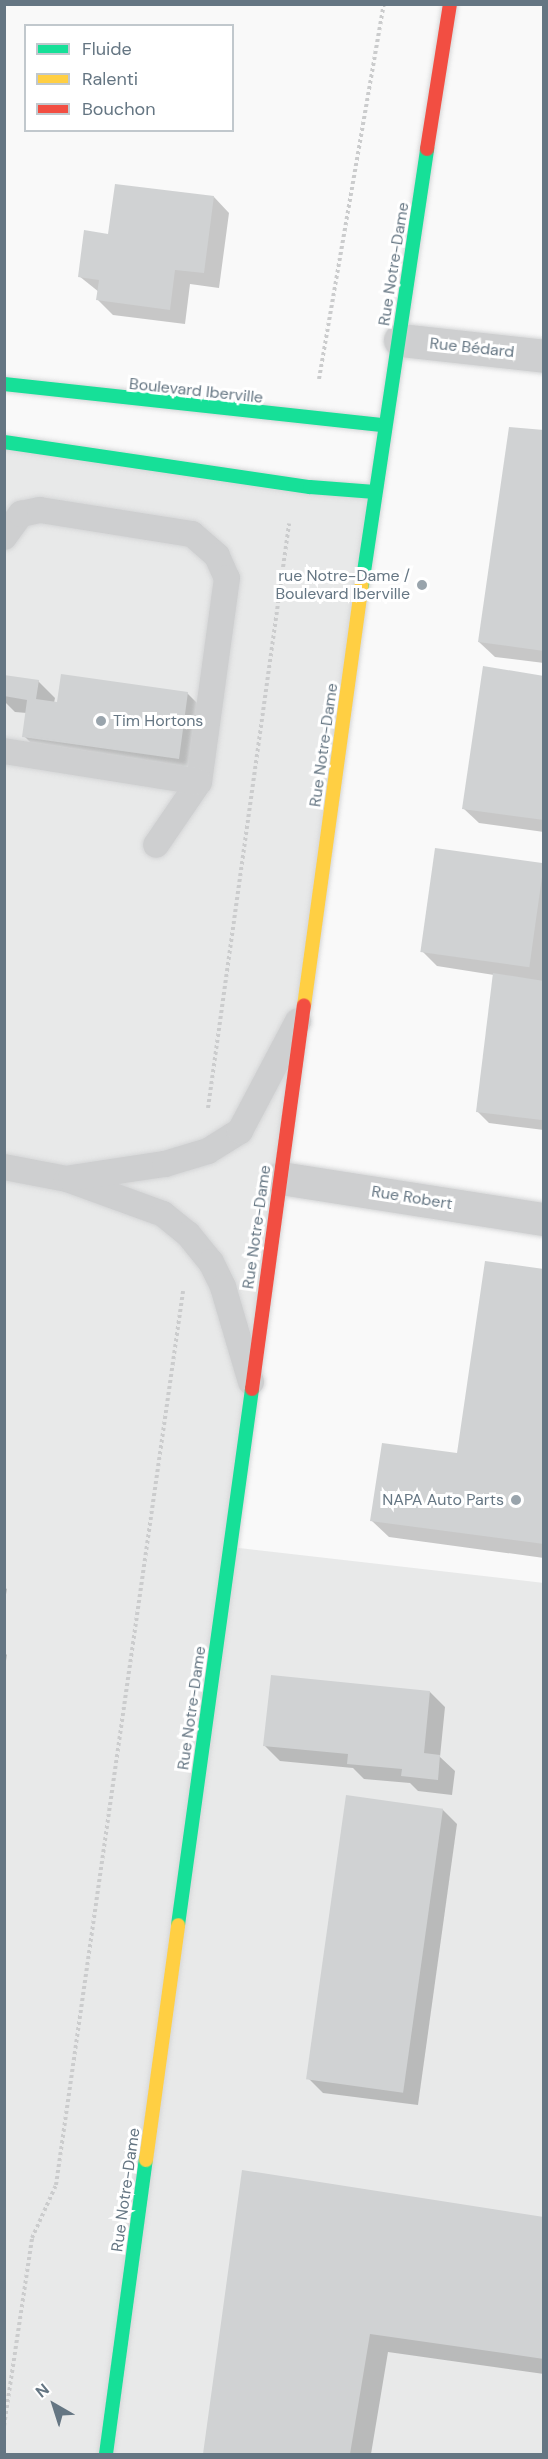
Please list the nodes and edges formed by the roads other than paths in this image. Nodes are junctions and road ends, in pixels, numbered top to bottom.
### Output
1 (450, 4) edge
2 (400, 340) junction
3 (543, 356) edge
4 (4, 384) edge
5 (384, 425) junction
6 (4, 442) edge
7 (375, 492) junction
8 (4, 537) edge
9 (4, 751) edge
10 (199, 782) junction
11 (156, 844) dead end
12 (304, 1008) junction
13 (4, 1167) edge
14 (281, 1178) junction
15 (67, 1179) junction
16 (543, 1219) edge
17 (252, 1388) junction
18 (106, 2454) edge

1 - 2 main road, Rue Notre-Dame
2 - 3 street, Rue Bédard
2 - 5 main road, Rue Notre-Dame
4 - 5 main road, Boulevard Iberville
5 - 7 main road, Rue Notre-Dame
6 - 7 main road
7 - 12 main road, Rue Notre-Dame
8 - 10 lane
9 - 10 lane
10 - 11 lane
12 - 14 main road, Rue Notre-Dame
12 - 15 lane
13 - 15 lane
14 - 16 street, Rue Robert
14 - 17 main road, Rue Notre-Dame
15 - 17 lane
17 - 18 main road, Rue Notre-Dame

